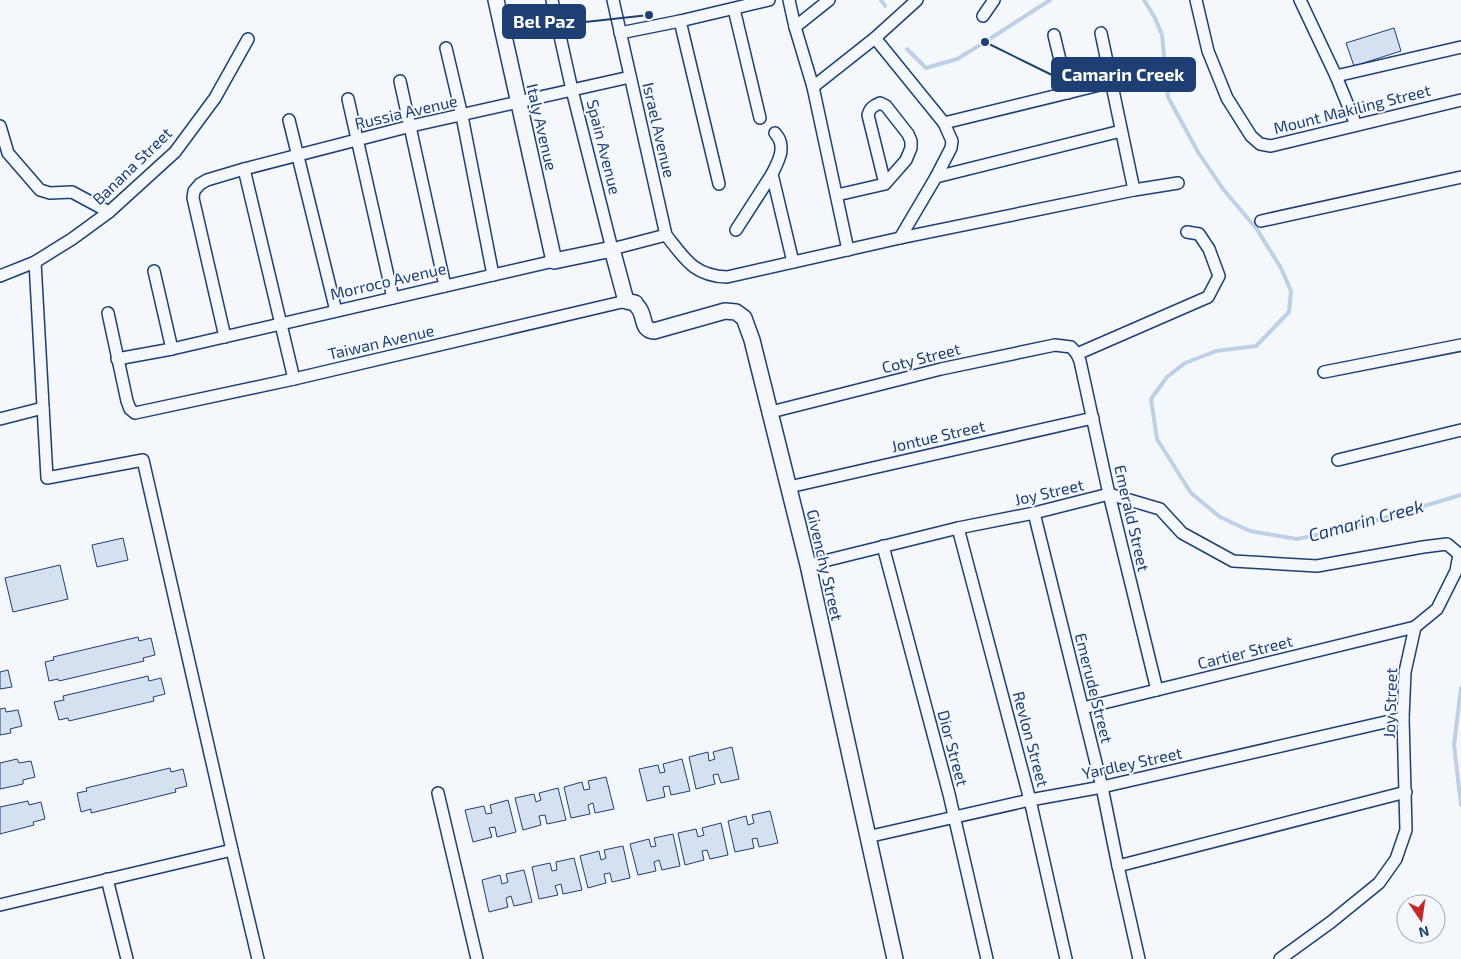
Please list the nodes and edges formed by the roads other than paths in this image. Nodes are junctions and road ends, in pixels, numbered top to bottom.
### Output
1 (496, 0) edge
2 (552, 0) edge
3 (612, 0) edge
4 (769, 0) edge
5 (789, 0) edge
6 (829, 0) edge
7 (917, 0) edge
8 (994, 0) edge
9 (1196, 0) edge
10 (1300, 0) edge
11 (734, 8) junction
12 (983, 16) dead end
13 (680, 21) junction
14 (795, 27) junction
15 (620, 33) junction
16 (1101, 33) dead end
17 (879, 34) junction
18 (1054, 35) dead end
19 (248, 39) dead end
20 (1461, 47) edge
21 (446, 48) dead end
22 (1336, 76) junction
23 (630, 77) junction
24 (400, 81) dead end
25 (1112, 82) junction
26 (813, 87) junction
27 (572, 90) junction
28 (1068, 93) junction
29 (348, 99) dead end
30 (1461, 100) edge
31 (519, 102) junction
32 (462, 116) junction
33 (760, 118) dead end
34 (289, 120) dead end
35 (944, 122) junction
36 (1356, 124) junction
37 (0, 126) edge
38 (411, 126) junction
39 (1121, 131) junction
40 (775, 133) dead end
41 (357, 140) junction
42 (4, 154) edge
43 (297, 155) junction
44 (244, 169) junction
45 (772, 174) junction
46 (936, 177) junction
47 (1461, 177) edge
48 (1178, 183) dead end
49 (719, 184) dead end
50 (885, 184) junction
51 (1134, 190) junction
52 (837, 196) junction
53 (109, 212) junction
54 (1261, 221) dead end
55 (736, 230) dead end
56 (1187, 232) dead end
57 (666, 235) junction
58 (900, 238) junction
59 (612, 249) junction
60 (848, 250) junction
61 (554, 261) junction
62 (35, 262) junction
63 (793, 262) junction
64 (154, 272) dead end
65 (493, 275) junction
66 (0, 276) edge
67 (445, 286) junction
68 (393, 298) junction
69 (626, 301) junction
70 (336, 311) junction
71 (108, 313) dead end
72 (281, 324) junction
73 (224, 337) junction
74 (1461, 345) edge
75 (172, 349) junction
76 (1077, 354) junction
77 (117, 359) junction
78 (1324, 372) dead end
79 (294, 379) junction
80 (43, 408) junction
81 (771, 412) junction
82 (1093, 418) junction
83 (0, 419) edge
84 (1461, 430) edge
85 (1338, 460) dead end
86 (789, 486) junction
87 (1108, 494) junction
88 (1034, 513) junction
89 (958, 528) junction
90 (884, 546) junction
91 (808, 565) junction
92 (1416, 627) junction
93 (1157, 690) junction
94 (1083, 708) junction
95 (1403, 718) junction
96 (1102, 786) junction
97 (1406, 792) junction
98 (438, 793) dead end
99 (1030, 800) junction
100 (954, 817) junction
101 (867, 837) junction
102 (232, 850) junction
103 (1118, 866) junction
104 (107, 879) junction
105 (0, 905) edge
106 (127, 959) edge
107 (258, 959) edge
108 (477, 959) edge
109 (895, 959) edge
110 (987, 959) edge
111 (1066, 959) edge
112 (1139, 959) edge
113 (1280, 959) edge

1 - 31 street, Italy Avenue
2 - 27 street, Spain Avenue
3 - 15 street, Israel Avenue
4 - 11 street
5 - 14 street
6 - 14 street
7 - 17 street
8 - 12 street
9 - 36 street, Mount Makiling Street
10 - 22 street
11 - 13 street
11 - 33 street
13 - 15 street
13 - 49 street
14 - 26 street
15 - 23 street, Israel Avenue
16 - 25 street
17 - 26 street
17 - 35 street
18 - 28 street
19 - 53 street, Banana Street
20 - 22 street
21 - 32 street
22 - 36 street
23 - 27 street, Russia Avenue
23 - 57 street, Israel Avenue
24 - 38 street
25 - 28 street
25 - 39 street
26 - 52 street
27 - 31 street, Russia Avenue
27 - 59 street, Spain Avenue
28 - 35 street
29 - 41 street
30 - 36 street, Mount Makiling Street
31 - 32 street, Russia Avenue
31 - 61 street, Italy Avenue
32 - 38 street, Russia Avenue
32 - 65 street
34 - 43 street
35 - 46 street
37 - 42 street
38 - 41 street, Russia Avenue
38 - 67 street
39 - 46 street
39 - 51 street
40 - 45 street
41 - 43 street, Russia Avenue
41 - 68 street
42 - 53 street
43 - 44 street, Russia Avenue
43 - 70 street
44 - 72 street
44 - 73 street, Russia Avenue
45 - 55 street
45 - 63 street
46 - 58 street
47 - 54 street
48 - 51 street, Israel Avenue
50 - 50 street
50 - 52 street
51 - 58 street, Israel Avenue
52 - 60 street
53 - 62 street, Banana Street
56 - 76 street
57 - 59 street, Morroco Avenue
57 - 63 street, Israel Avenue
58 - 60 street, Israel Avenue
59 - 61 street, Morroco Avenue
59 - 69 street, Spain Avenue
60 - 63 street, Israel Avenue
61 - 65 street, Morroco Avenue
62 - 66 street, Banana Street
62 - 80 street
64 - 75 street
65 - 67 street, Morroco Avenue
67 - 68 street, Morroco Avenue
68 - 70 street, Morroco Avenue
69 - 79 street, Taiwan Avenue
69 - 81 street, Givenchy Street
70 - 72 street, Morroco Avenue
71 - 77 street
72 - 73 street, Morroco Avenue
72 - 79 street
73 - 75 street, Morroco Avenue
74 - 78 street
75 - 77 street, Morroco Avenue
76 - 81 street, Coty Street
76 - 82 street, Emerald Street
77 - 79 street, Taiwan Avenue
80 - 83 street
80 - 102 street
81 - 86 street, Givenchy Street
82 - 86 street, Jontue Street
82 - 87 street, Emerald Street
84 - 85 street
86 - 91 street, Givenchy Street
87 - 88 street, Joy Street
87 - 92 street, Joy Street
87 - 93 street, Emerald Street
88 - 89 street, Joy Street
88 - 94 street, Emerude Street
89 - 90 street, Joy Street
89 - 99 street, Revlon Street
90 - 91 street, Joy Street
90 - 100 street, Dior Street
91 - 101 street, Givenchy Street
92 - 93 street, Cartier Street
92 - 95 street, Joy Street
93 - 94 street, Cartier Street
94 - 96 street, Emerude Street
95 - 96 street, Yardley Street
95 - 97 street, Joy Street
96 - 99 street, Yardley Street
96 - 103 street, Emerude Street
97 - 103 street
97 - 113 street, Joy Street
98 - 108 street
99 - 100 street, Yardley Street
99 - 111 street, Revlon Street
100 - 101 street, Yardley Street
100 - 110 street, Dior Street
101 - 109 street, Givenchy Street
102 - 104 street
102 - 107 street
103 - 112 street, Emerude Street
104 - 105 street
104 - 106 street

